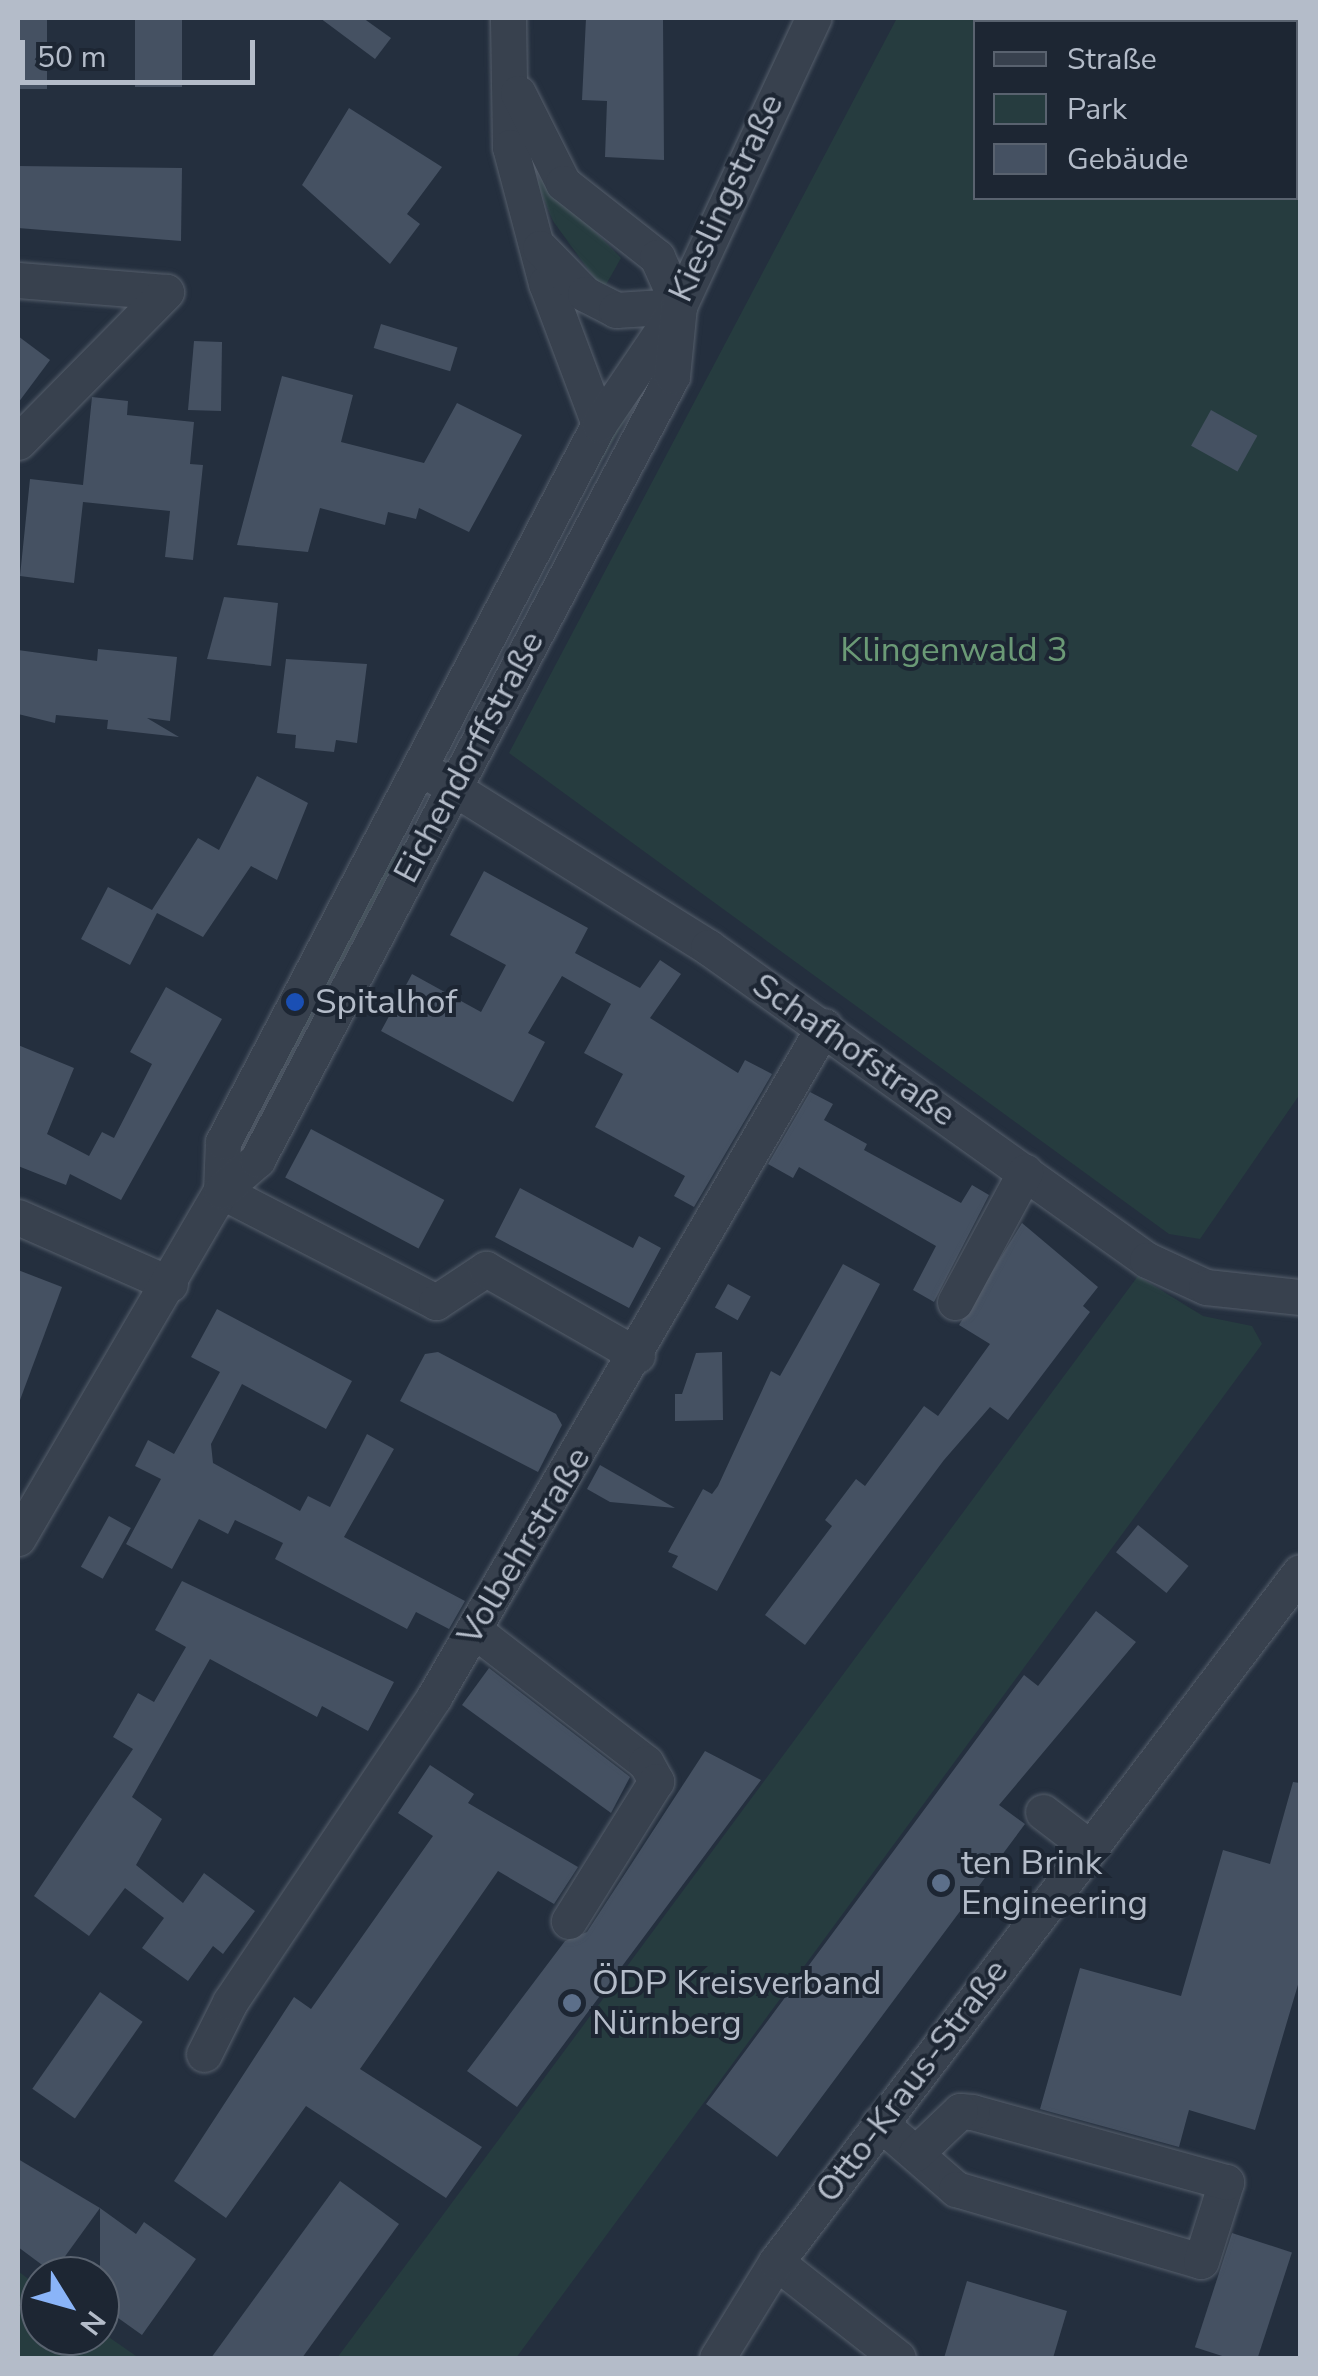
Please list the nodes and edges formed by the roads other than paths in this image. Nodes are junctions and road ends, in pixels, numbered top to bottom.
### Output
1 (508, 18) edge
2 (812, 18) edge
3 (507, 59) junction
4 (540, 248) junction
5 (18, 280) edge
6 (679, 306) junction
7 (598, 424) junction
8 (18, 442) edge
9 (417, 767) junction
10 (454, 786) junction
11 (824, 1026) junction
12 (1025, 1172) junction
13 (222, 1191) junction
14 (18, 1217) edge
15 (170, 1284) junction
16 (1300, 1297) edge
17 (956, 1302) dead end
18 (637, 1355) junction
19 (18, 1538) edge
20 (1300, 1572) edge
21 (474, 1630) junction
22 (1043, 1812) dead end
23 (1089, 1847) junction
24 (569, 1921) dead end
25 (204, 2054) dead end
26 (880, 2123) junction
27 (916, 2153) junction
28 (776, 2262) junction
29 (717, 2358) edge
30 (898, 2358) edge

1 - 3 street
2 - 6 street, Kieslingstraße
3 - 4 street
3 - 6 street
4 - 6 street
4 - 7 street
5 - 8 street
6 - 7 street, Kieslingstraße
6 - 10 street, Eichendorffstraße
7 - 9 street, Eichendorffstraße
9 - 10 street, Schafhofstraße
9 - 13 street, Eichendorffstraße
10 - 11 street, Schafhofstraße
10 - 13 street, Eichendorffstraße
11 - 12 street, Schafhofstraße
11 - 18 street, Volbehrstraße
12 - 16 street, Schafhofstraße
12 - 17 street
13 - 15 street, Eichendorffstraße
13 - 18 street
14 - 15 street
15 - 19 street, Eichendorffstraße
18 - 21 street, Volbehrstraße
20 - 23 street, Otto-Kraus-Straße
21 - 24 street
21 - 25 street, Volbehrstraße
22 - 23 street
23 - 26 street, Otto-Kraus-Straße
26 - 27 street
26 - 28 street, Otto-Kraus-Straße
27 - 27 street
28 - 29 street, Otto-Kraus-Straße
28 - 30 street

